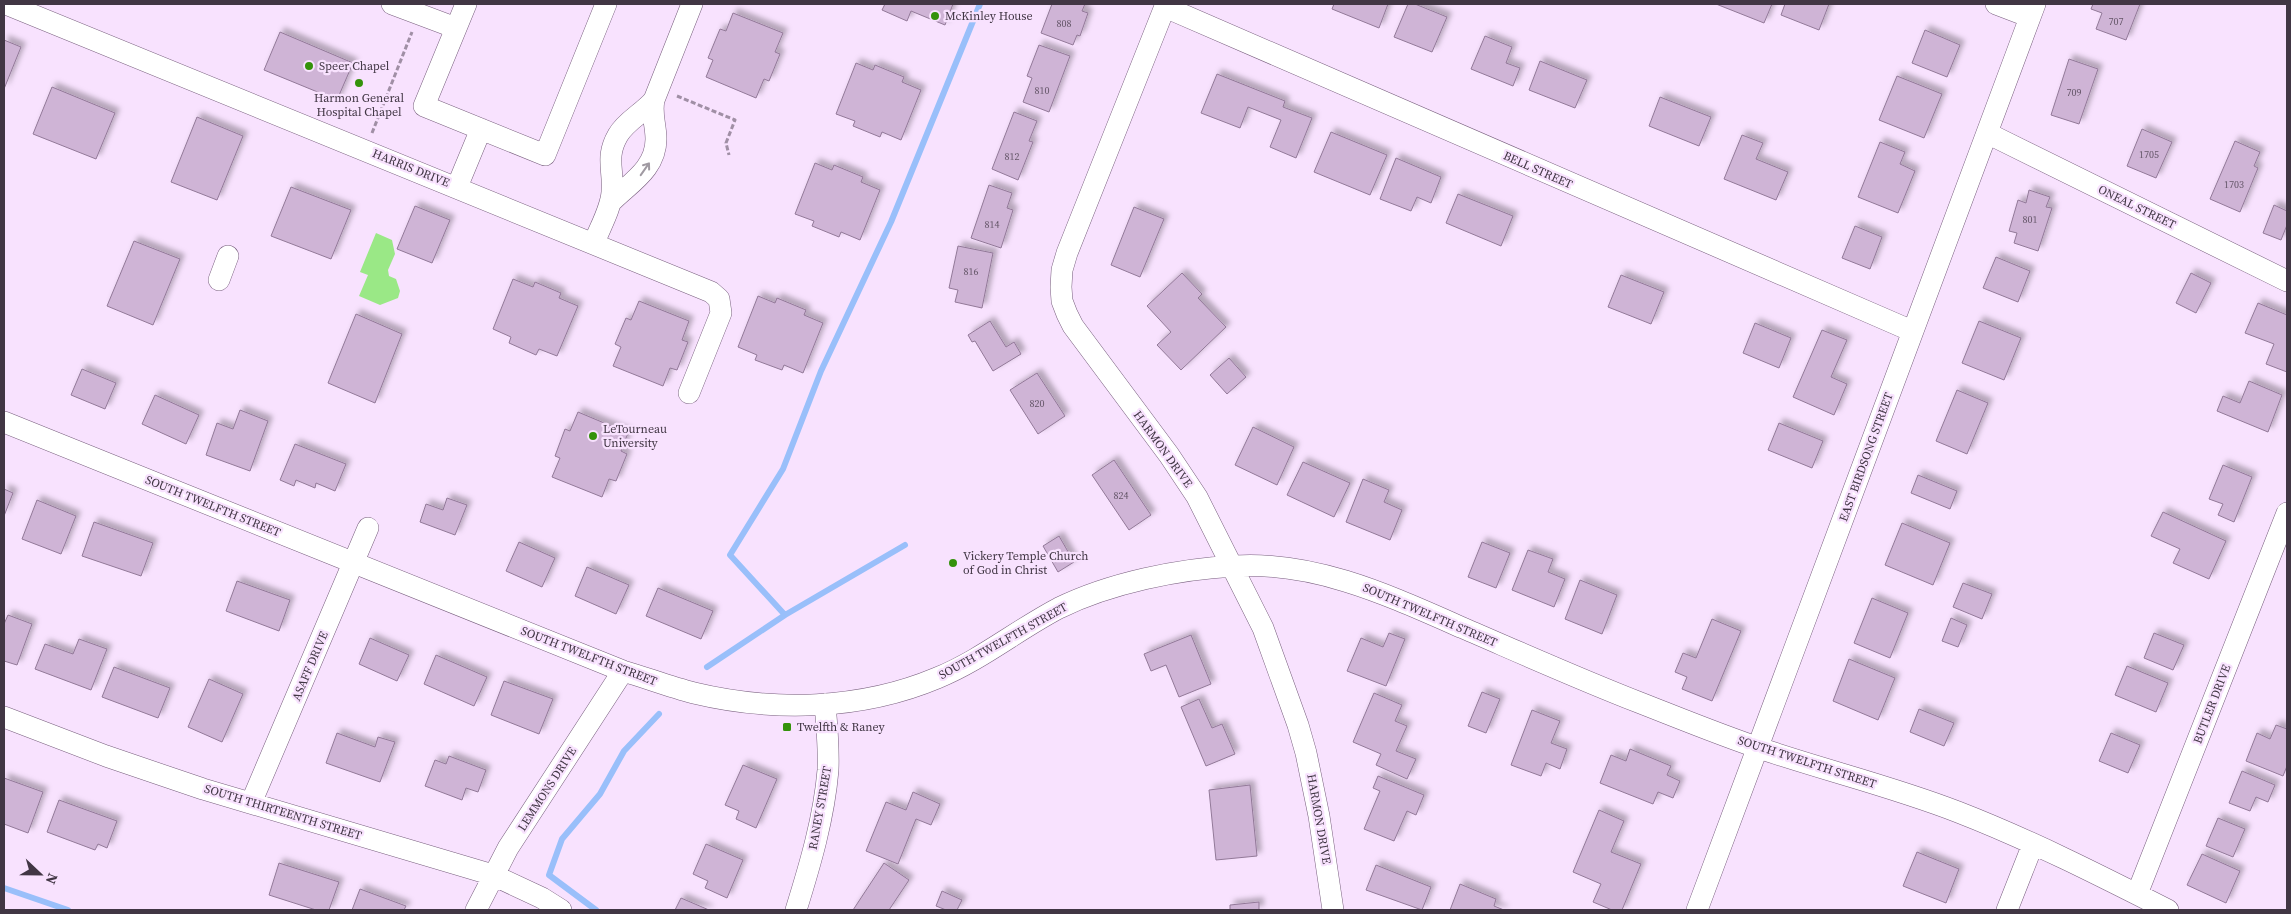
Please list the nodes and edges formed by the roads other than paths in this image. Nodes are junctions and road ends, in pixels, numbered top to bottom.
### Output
1 (6, 4) edge
2 (392, 4) edge
3 (466, 4) edge
4 (606, 4) edge
5 (692, 4) edge
6 (1996, 4) edge
7 (1165, 5) edge
8 (2033, 10) edge
9 (456, 28) junction
10 (663, 97) junction
11 (481, 129) junction
12 (1987, 133) junction
13 (457, 187) junction
14 (610, 203) junction
15 (594, 243) junction
16 (228, 256) dead end
17 (218, 280) dead end
18 (2287, 281) edge
19 (1912, 331) junction
20 (689, 393) dead end
21 (4, 422) edge
22 (2287, 513) edge
23 (368, 528) dead end
24 (354, 563) junction
25 (1231, 566) junction
26 (623, 671) junction
27 (825, 704) junction
28 (4, 717) edge
29 (1758, 748) junction
30 (250, 803) junction
31 (2033, 844) junction
32 (493, 875) junction
33 (2137, 894) junction
34 (476, 910) edge
35 (561, 910) edge
36 (796, 910) edge
37 (1333, 910) edge
38 (1696, 910) edge
39 (2007, 910) edge
40 (2168, 910) edge

1 - 13 street, HARRIS DRIVE
2 - 9 street
3 - 9 street
4 - 11 street
5 - 10 street
6 - 8 street
7 - 19 street, BELL STREET
7 - 25 street, HARMON DRIVE
8 - 12 street, EAST BIRDSONG STREET
9 - 11 street
14 -> 10 street
10 - 14 street
11 - 13 street
12 - 18 street, ONEAL STREET
12 - 19 street, EAST BIRDSONG STREET
13 - 15 street, HARRIS DRIVE
14 - 15 street
15 - 20 street, HARRIS DRIVE
16 - 17 street
19 - 29 street, EAST BIRDSONG STREET
21 - 24 street, SOUTH TWELFTH STREET
22 - 33 street, BUTLER DRIVE
23 - 24 street, ASAFF DRIVE
24 - 26 street, SOUTH TWELFTH STREET
24 - 30 street, ASAFF DRIVE
25 - 27 street, SOUTH TWELFTH STREET
25 - 29 street, SOUTH TWELFTH STREET
25 - 37 street, HARMON DRIVE
26 - 27 street, SOUTH TWELFTH STREET
26 - 32 street, LEMMONS DRIVE
27 - 36 street, RANEY STREET
28 - 30 street, SOUTH THIRTEENTH STREET
29 - 31 street, SOUTH TWELFTH STREET
29 - 38 street, EAST BIRDSONG STREET
30 - 32 street, SOUTH THIRTEENTH STREET
31 - 33 street, SOUTH TWELFTH STREET
31 - 39 street
32 - 34 street, LEMMONS DRIVE
32 - 35 street, SOUTH THIRTEENTH STREET
33 - 40 street, SOUTH TWELFTH STREET

